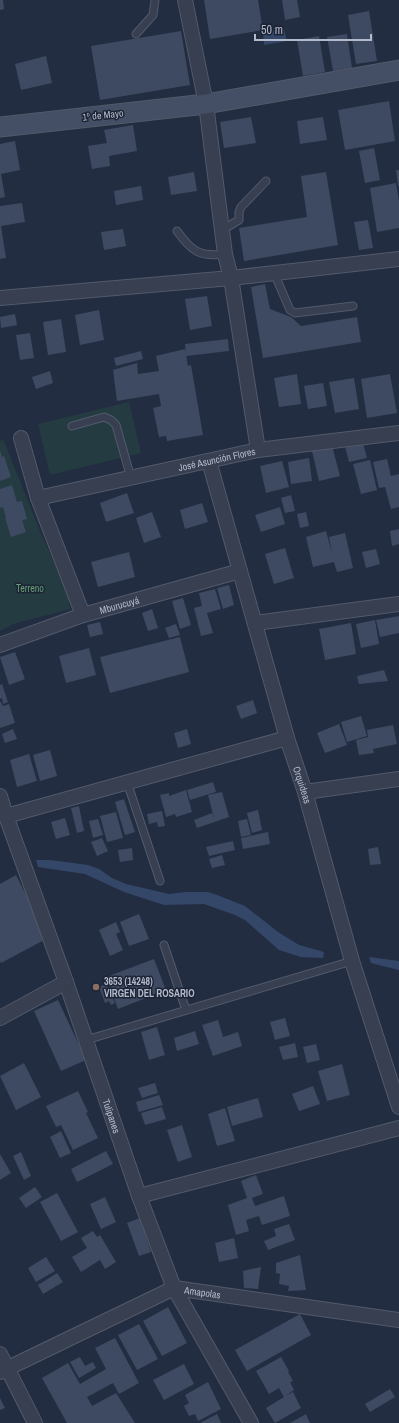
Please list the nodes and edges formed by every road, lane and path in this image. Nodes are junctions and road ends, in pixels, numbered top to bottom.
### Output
1 (155, 0) edge
2 (185, 0) edge
3 (136, 34) dead end
4 (399, 70) edge
5 (206, 104) junction
6 (0, 126) edge
7 (266, 181) dead end
8 (221, 230) junction
9 (177, 231) dead end
10 (225, 254) junction
11 (399, 258) edge
12 (274, 273) junction
13 (231, 278) junction
14 (0, 298) edge
15 (353, 306) dead end
16 (72, 426) dead end
17 (399, 433) edge
18 (21, 438) dead end
19 (258, 450) junction
20 (209, 461) junction
21 (131, 478) junction
22 (38, 498) junction
23 (240, 571) junction
24 (399, 604) edge
25 (83, 615) junction
26 (255, 623) junction
27 (0, 645) edge
28 (287, 738) junction
29 (399, 779) edge
30 (127, 782) junction
31 (305, 792) junction
32 (0, 796) edge
33 (6, 816) junction
34 (160, 881) dead end
35 (164, 945) dead end
36 (352, 961) junction
37 (66, 982) junction
38 (186, 1010) junction
39 (0, 1018) edge
40 (86, 1040) junction
41 (399, 1107) edge
42 (399, 1128) edge
43 (139, 1196) junction
44 (174, 1288) junction
45 (399, 1320) edge
46 (0, 1354) edge
47 (4, 1371) edge
48 (35, 1423) edge
49 (251, 1423) edge

1 - 3 lane
2 - 5 street
4 - 5 street, 1º de Mayo
5 - 6 street, 1º de Mayo
5 - 8 street
7 - 8 lane
8 - 10 street
9 - 10 lane
10 - 13 street
11 - 12 street
12 - 13 street
12 - 15 lane
13 - 14 street
13 - 19 street
16 - 21 lane
17 - 19 street, José Asunción Flores
18 - 22 street
19 - 20 street, José Asunción Flores
20 - 21 street, José Asunción Flores
20 - 23 street, Orquideas
21 - 22 street, José Asunción Flores
22 - 25 street
23 - 25 street, Mburucuyá
23 - 26 street, Orquideas
24 - 26 street
25 - 27 street, Mburucuyá
26 - 28 street, Orquideas
28 - 30 street
28 - 31 street, Orquideas
29 - 31 street
30 - 33 street
30 - 34 lane
31 - 36 street, Orquideas
32 - 33 street, Tulipanes
33 - 37 street, Tulipanes
35 - 38 lane
36 - 38 lane
36 - 41 street, Orquideas
37 - 39 street
37 - 40 street, Tulipanes
38 - 40 lane
40 - 43 street, Tulipanes
42 - 43 street
43 - 44 street, Tulipanes
44 - 45 street, Amapolas
44 - 47 street, Amapolas
44 - 49 street, Tulipanes
46 - 47 street
47 - 48 street

